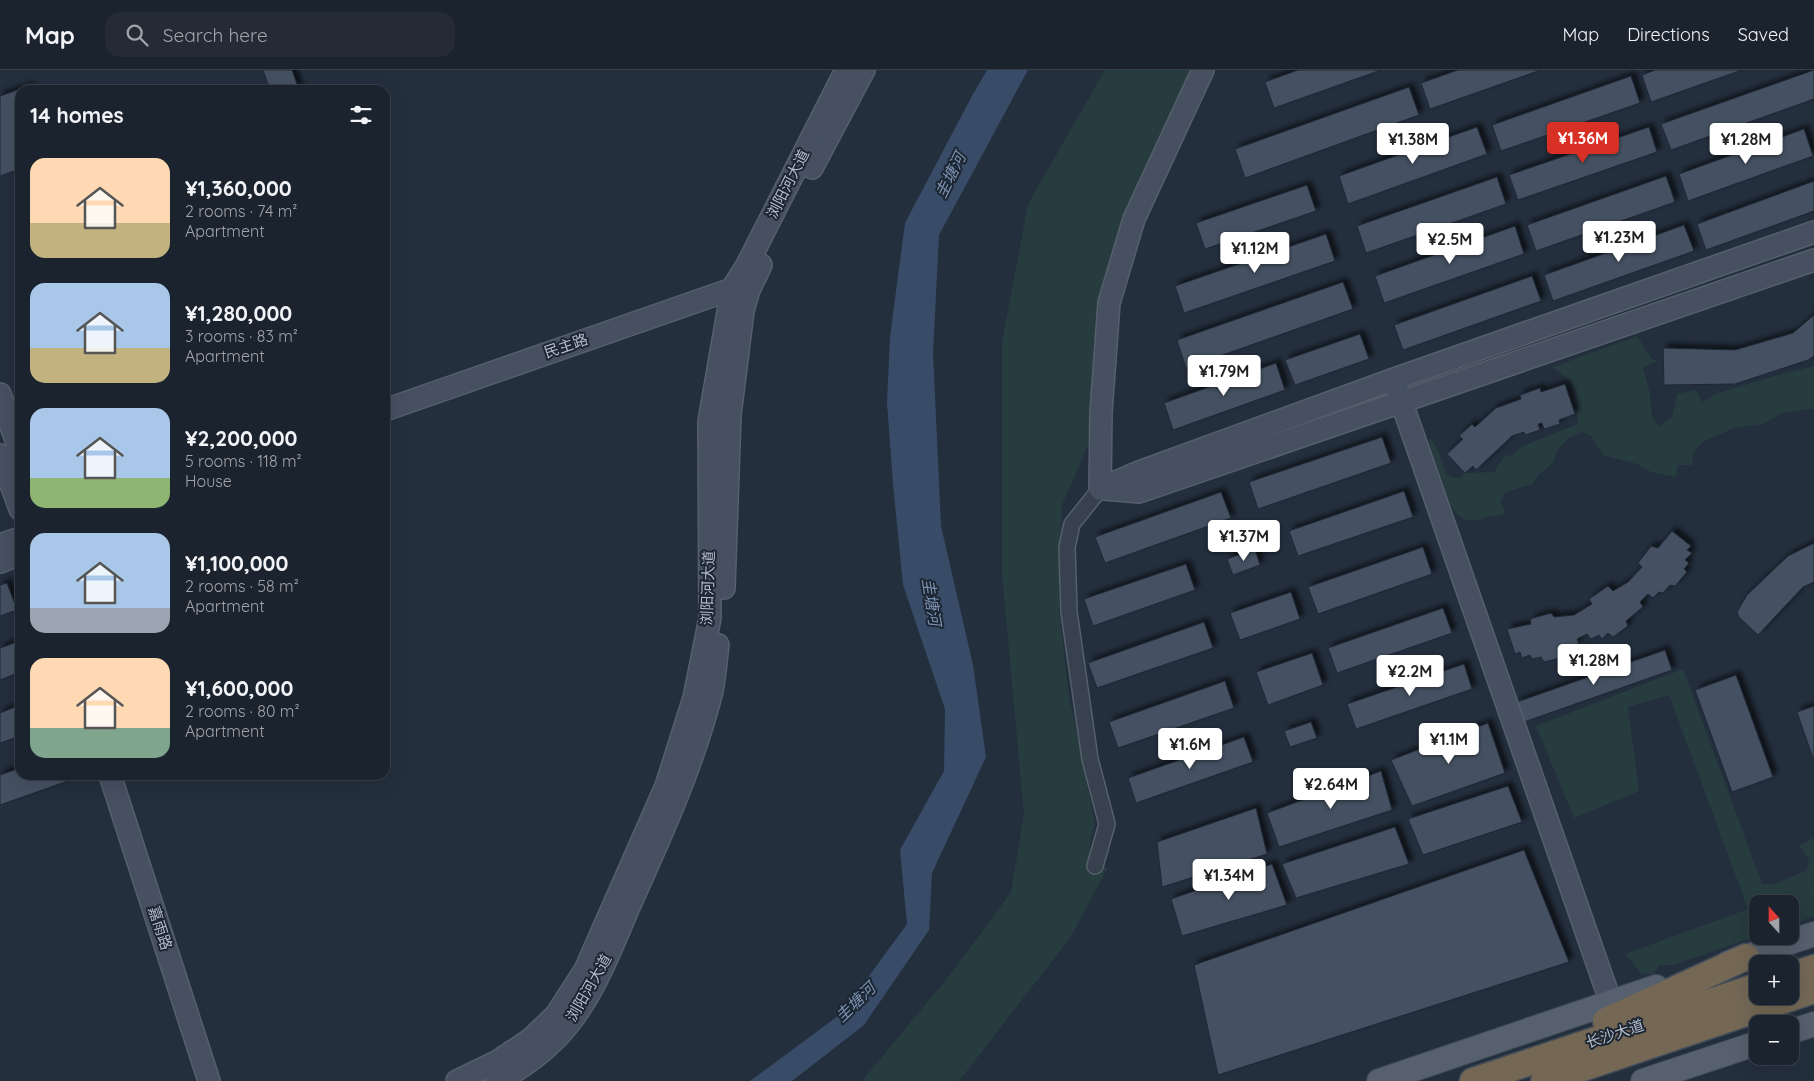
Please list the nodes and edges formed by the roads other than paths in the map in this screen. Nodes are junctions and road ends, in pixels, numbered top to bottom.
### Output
1 (846, 70) edge
2 (864, 70) edge
3 (1203, 70) edge
4 (1814, 232) edge
5 (1814, 260) edge
6 (738, 298) junction
7 (1394, 379) junction
8 (0, 394) edge
9 (1401, 402) junction
10 (390, 408) edge
11 (390, 423) edge
12 (15, 438) edge
13 (0, 455) edge
14 (1100, 489) junction
15 (15, 496) edge
16 (15, 540) edge
17 (0, 545) edge
18 (15, 556) edge
19 (0, 562) edge
20 (112, 780) edge
21 (128, 780) edge
22 (1095, 866) dead end
23 (1814, 934) edge
24 (1746, 956) junction
25 (1814, 968) edge
26 (1801, 987) edge
27 (1749, 989) edge
28 (1611, 1002) junction
29 (1814, 1024) edge
30 (1799, 1029) edge
31 (1749, 1046) edge
32 (1482, 1078) edge
33 (209, 1081) edge
34 (224, 1081) edge
35 (457, 1081) edge
36 (497, 1081) edge
37 (1379, 1081) edge
38 (1544, 1081) edge
39 (1643, 1081) edge

1 - 6 street, 浏阳河大道
2 - 6 street, 浏阳河大道
3 - 14 street
4 - 7 street
5 - 9 street
6 - 10 street, 民主路
6 - 11 street, 民主路
6 - 35 street, 浏阳河大道
6 - 36 street, 浏阳河大道
7 - 9 street
7 - 14 street
8 - 12 street
9 - 14 street
9 - 28 street
13 - 15 street
14 - 22 street
16 - 17 street
18 - 19 street
20 - 33 street, 嘉雨路
21 - 34 street, 嘉雨路
23 - 24 main road
24 - 28 main road
24 - 32 highway
25 - 26 highway, 长沙大道
26 - 38 highway, 长沙大道
27 - 32 highway, 长沙大道
28 - 37 main road
29 - 30 main road
31 - 39 main road

